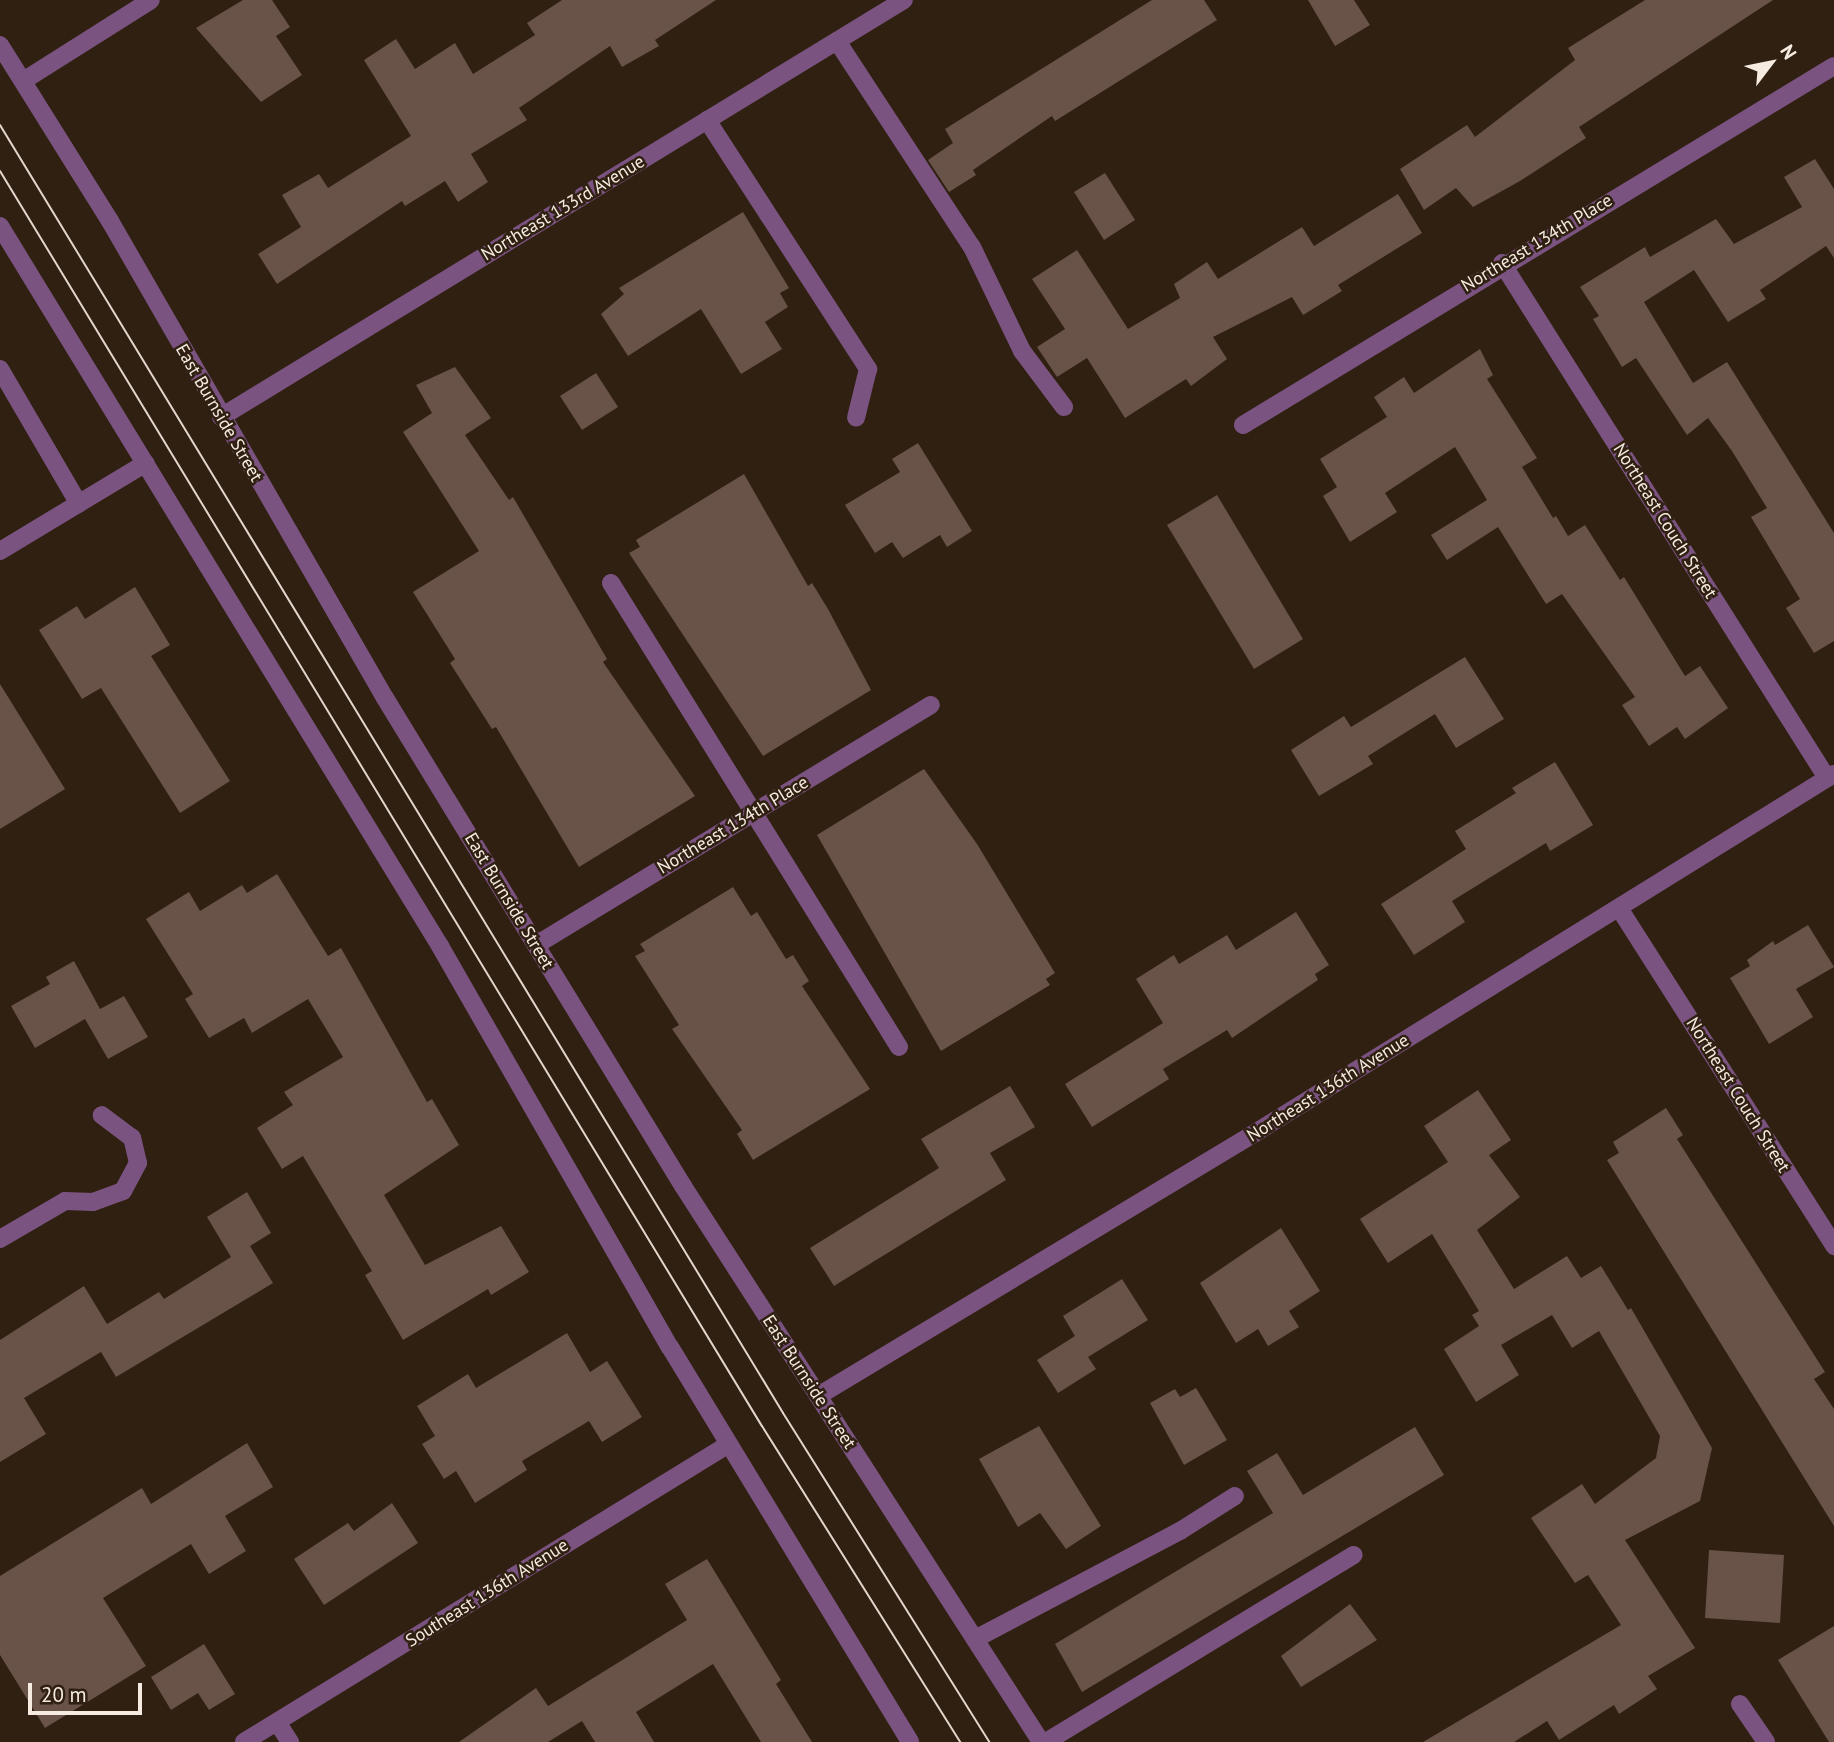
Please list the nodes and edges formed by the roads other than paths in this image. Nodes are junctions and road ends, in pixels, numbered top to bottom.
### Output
1 (151, 0) edge
2 (904, 0) edge
3 (838, 41) junction
4 (0, 45) edge
5 (1834, 66) edge
6 (23, 81) junction
7 (707, 120) junction
8 (0, 226) edge
9 (1503, 263) junction
10 (0, 369) edge
11 (1064, 407) dead end
12 (221, 416) junction
13 (856, 418) dead end
14 (1243, 425) dead end
15 (145, 463) junction
16 (79, 503) junction
17 (0, 551) edge
18 (611, 583) dead end
19 (931, 705) dead end
20 (1831, 776) edge
21 (753, 813) junction
22 (1619, 908) junction
23 (536, 945) junction
24 (899, 1047) dead end
25 (102, 1115) dead end
26 (0, 1239) edge
27 (1834, 1246) edge
28 (818, 1396) junction
29 (729, 1444) junction
30 (1235, 1496) dead end
31 (1354, 1555) dead end
32 (975, 1639) junction
33 (1740, 1704) dead end
34 (277, 1722) junction
35 (244, 1742) edge
36 (290, 1742) edge
37 (910, 1742) edge
38 (1041, 1742) edge
39 (1046, 1742) edge
40 (1766, 1742) edge

1 - 6 street
2 - 3 street, Northeast 133rd Avenue
3 - 7 street, Northeast 133rd Avenue
3 - 11 street
4 - 6 street, East Burnside Street
5 - 9 street, Northeast 134th Place
6 - 12 street, East Burnside Street
7 - 12 street, Northeast 133rd Avenue
7 - 13 street
8 - 15 street
9 - 14 street, Northeast 134th Place
9 - 20 street, Northeast Couch Street
10 - 16 street
12 - 23 street, East Burnside Street
15 - 16 street
15 - 29 street
16 - 17 street
18 - 21 street
19 - 21 street, Northeast 134th Place
20 - 22 street, Northeast 136th Avenue
21 - 23 street, Northeast 134th Place
21 - 24 street
22 - 27 street, Northeast Couch Street
22 - 28 street, Northeast 136th Avenue
23 - 28 street, East Burnside Street
25 - 26 street
28 - 32 street, East Burnside Street
29 - 34 street, Southeast 136th Avenue
29 - 37 street
30 - 32 street
31 - 39 street
32 - 38 street, East Burnside Street
33 - 40 street
34 - 35 street, Southeast 136th Avenue
34 - 36 street

